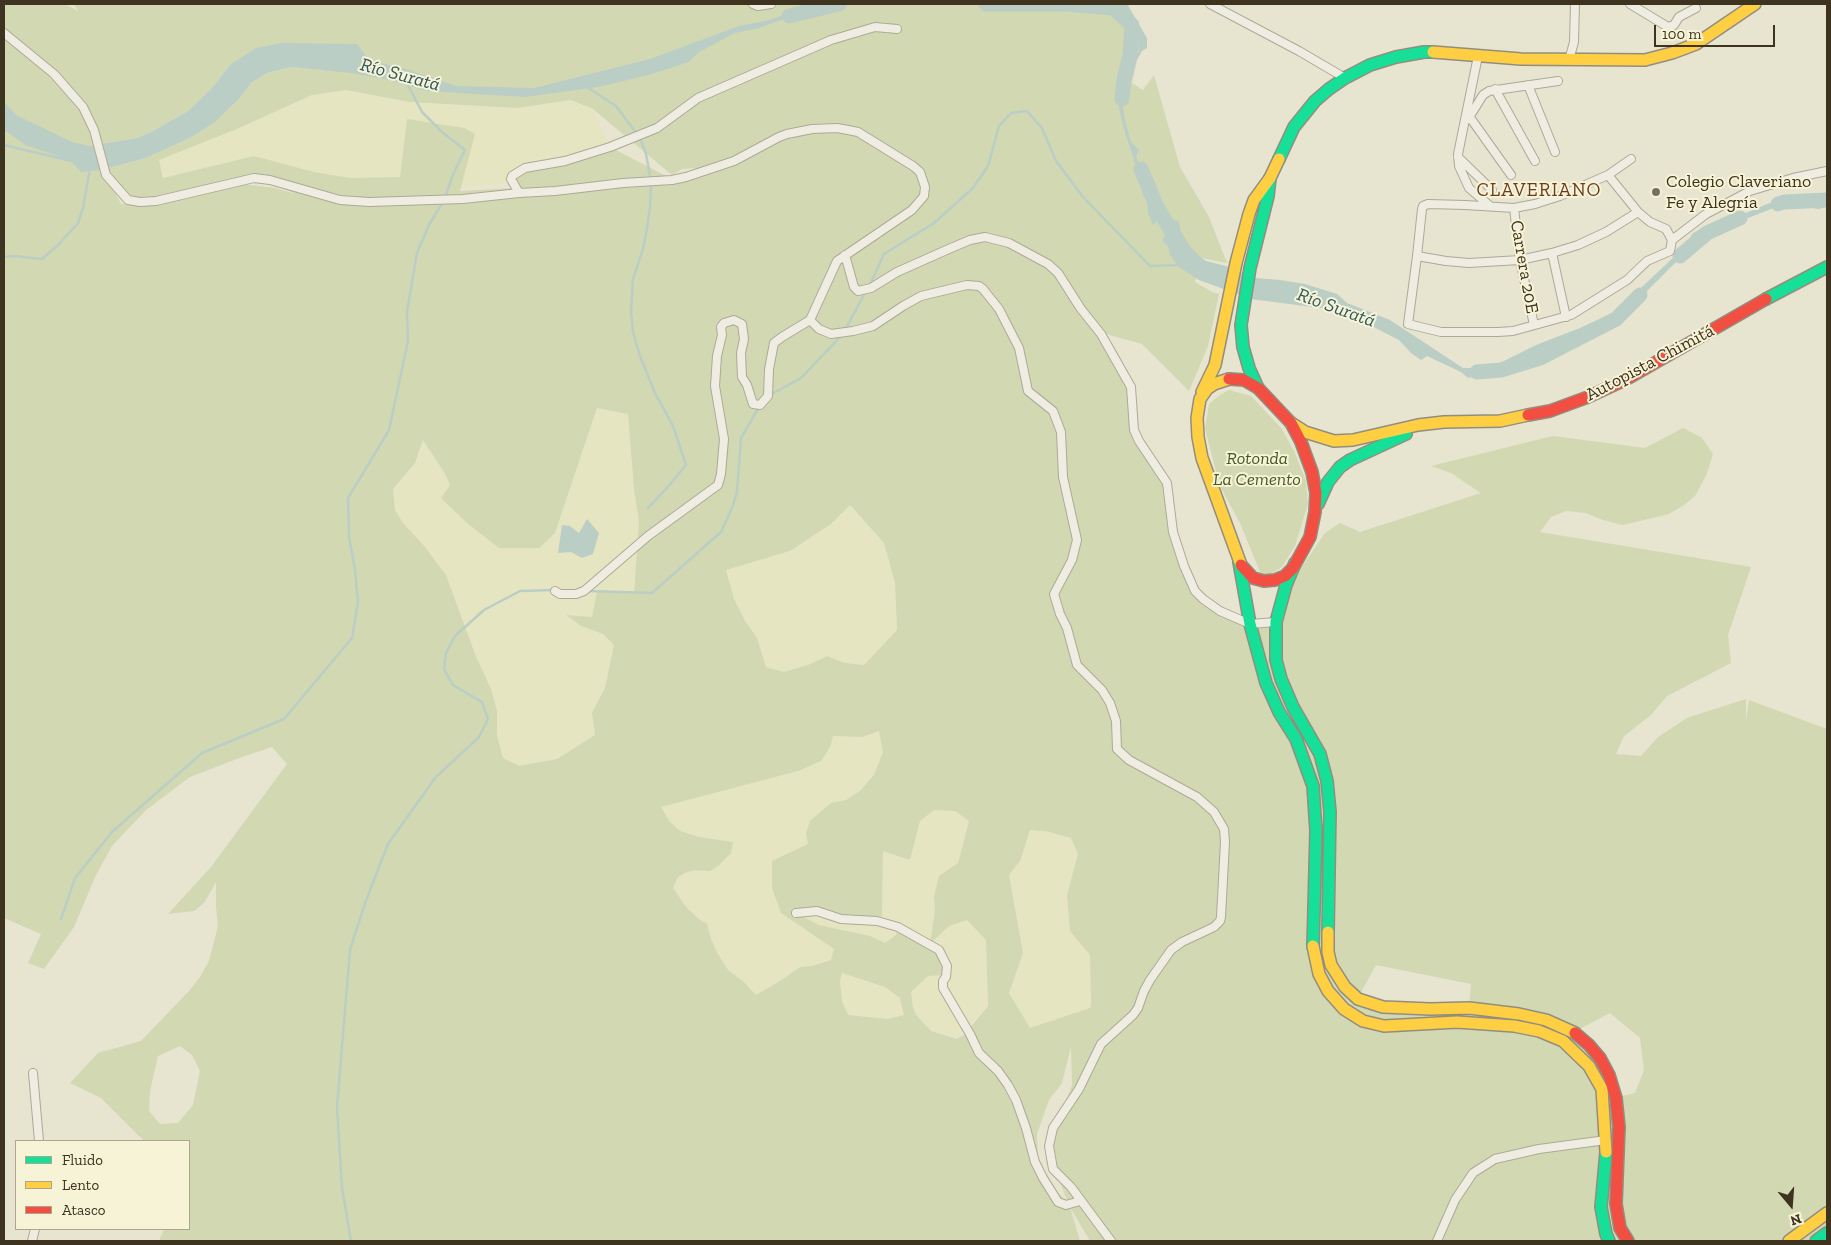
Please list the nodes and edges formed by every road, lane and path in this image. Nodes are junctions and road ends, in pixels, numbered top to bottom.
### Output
1 (753, 4) edge
2 (769, 4) edge
3 (1210, 4) edge
4 (1575, 4) edge
5 (1630, 4) edge
6 (1755, 4) edge
7 (1696, 8) dead end
8 (897, 29) dead end
9 (4, 33) edge
10 (1478, 56) junction
11 (1570, 60) junction
12 (1345, 78) junction
13 (1558, 81) dead end
14 (1528, 85) junction
15 (1496, 89) junction
16 (1469, 116) junction
17 (1462, 135) junction
18 (1555, 152) dead end
19 (1458, 157) junction
20 (1631, 159) dead end
21 (1534, 161) dead end
22 (1827, 171) edge
23 (1511, 175) dead end
24 (1608, 175) junction
25 (1270, 178) junction
26 (1492, 190) dead end
27 (519, 193) junction
28 (1490, 206) junction
29 (1514, 208) junction
30 (1638, 212) junction
31 (1672, 240) junction
32 (1552, 253) junction
33 (845, 255) junction
34 (1417, 256) junction
35 (1520, 260) junction
36 (1827, 267) edge
37 (1566, 317) junction
38 (810, 320) junction
39 (1534, 325) junction
40 (1258, 388) junction
41 (1200, 398) junction
42 (1291, 423) junction
43 (1461, 423) junction
44 (1316, 512) junction
45 (1239, 562) junction
46 (1295, 564) junction
47 (555, 591) dead end
48 (1276, 622) junction
49 (1250, 624) junction
50 (796, 913) dead end
51 (33, 1073) dead end
52 (39, 1140) edge
53 (1606, 1140) junction
54 (1080, 1201) junction
55 (1827, 1213) edge
56 (1827, 1233) edge
57 (1111, 1241) edge
58 (1437, 1241) edge
59 (1609, 1241) edge
60 (1628, 1241) edge
61 (1789, 1241) edge
62 (1816, 1241) edge

1 - 2 street
3 - 12 street
4 - 11 street
5 - 7 street
6 - 11 main road
8 - 27 street
9 - 27 street
10 - 11 main road
10 - 12 main road
10 - 17 street
12 - 25 main road
13 - 14 street
14 - 15 street
14 - 18 street
15 - 16 street
15 - 21 street
16 - 17 street
16 - 23 street
17 - 19 street
19 - 26 street
19 - 28 street
20 - 24 street
22 - 31 street
24 - 29 street
24 - 30 street
25 - 40 main road
25 - 41 main road
27 - 33 street
28 - 29 street
28 - 34 street
29 - 35 street, Carrera 20E
30 - 31 street
30 - 32 street
31 - 37 street
32 - 35 street
32 - 37 street
33 - 38 street
33 - 49 street
34 - 35 street
34 - 39 street
35 - 39 street, Carrera 20E
36 - 43 main road, Autopista Chimitá
37 - 39 street
38 - 47 street
38 - 54 street
40 - 41 main road
40 - 42 main road
41 - 45 main road
42 - 43 main road, Autopista Chimitá
42 - 44 main road
43 - 44 main road, Autopista Chimitá
44 - 46 main road
45 - 46 main road
45 - 49 main road
46 - 48 main road
48 - 49 street
48 - 60 main road
49 - 53 main road
50 - 54 street
51 - 52 street
53 - 58 street
53 - 59 main road
54 - 57 street
55 - 61 main road
56 - 62 main road

